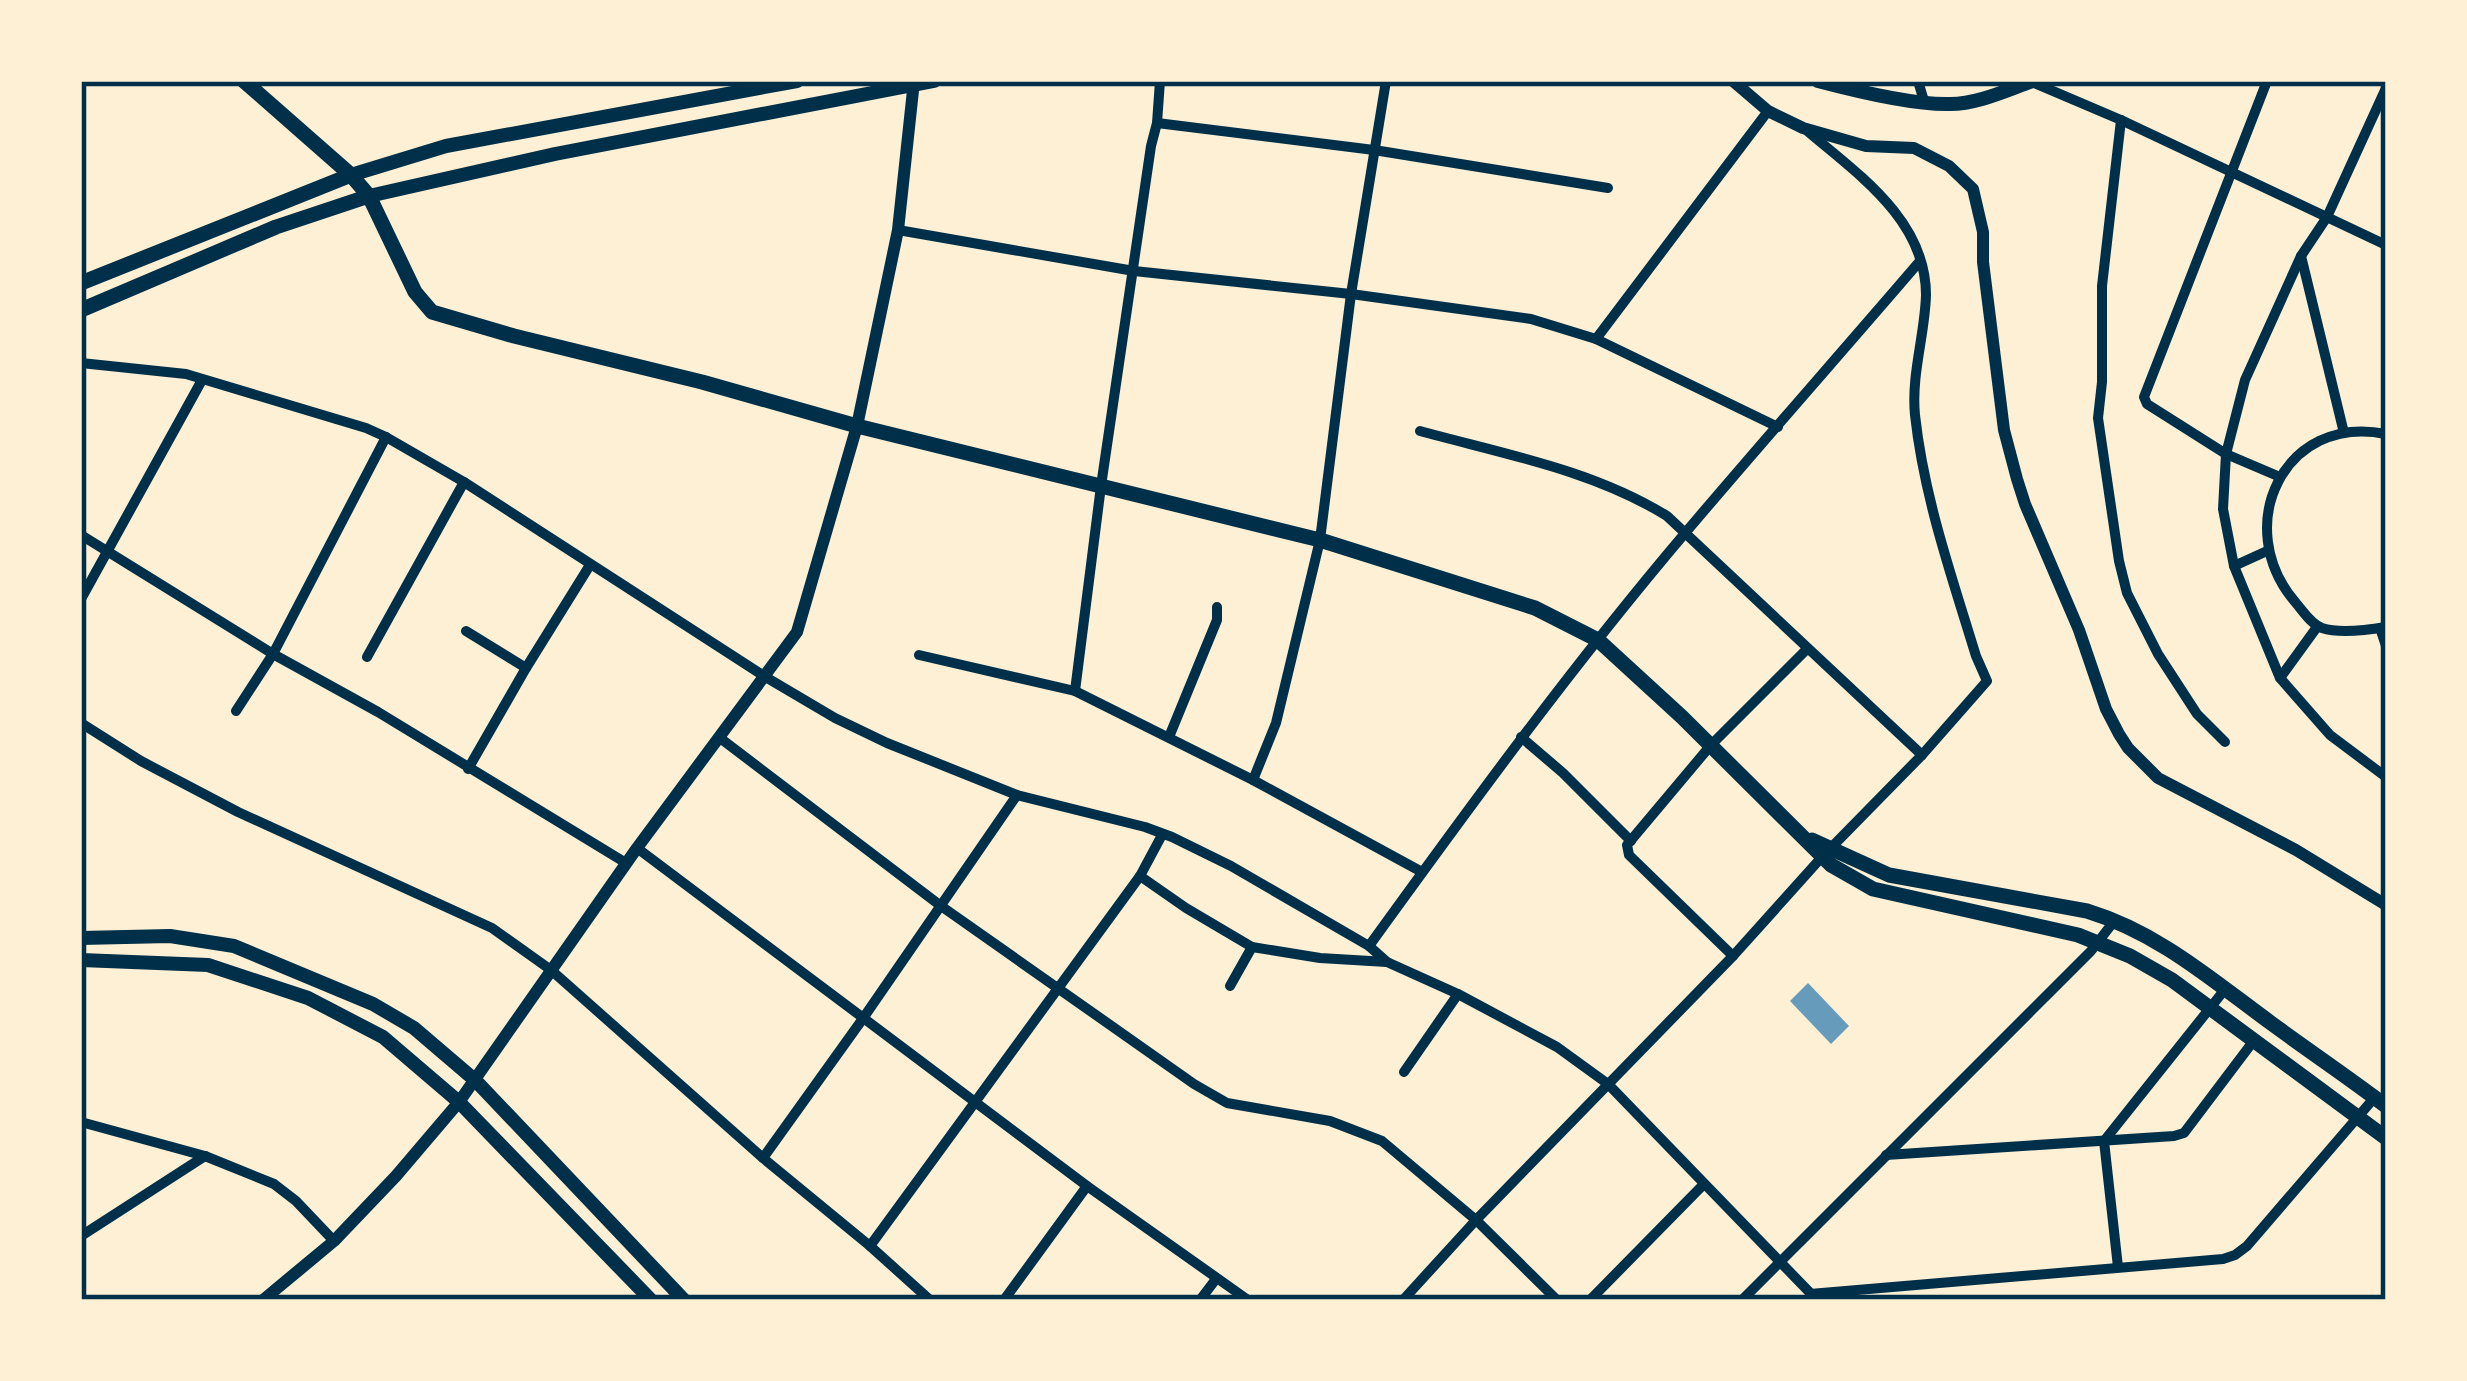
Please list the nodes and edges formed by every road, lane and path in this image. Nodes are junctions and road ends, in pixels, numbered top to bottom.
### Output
1 (244, 81) edge
2 (797, 81) edge
3 (934, 81) edge
4 (1160, 81) edge
5 (1386, 81) edge
6 (1733, 81) edge
7 (1759, 81) edge
8 (1817, 81) edge
9 (1918, 81) edge
10 (2033, 81) edge
11 (2267, 81) edge
12 (914, 83) edge
13 (2386, 88) edge
14 (1744, 92) junction
15 (1924, 101) junction
16 (1768, 111) junction
17 (2121, 120) junction
18 (1157, 123) junction
19 (1803, 128) junction
20 (1374, 150) junction
21 (2230, 174) junction
22 (351, 175) junction
23 (1609, 188) dead end
24 (369, 196) junction
25 (2326, 218) junction
26 (898, 230) junction
27 (2386, 244) edge
28 (2301, 256) junction
29 (1920, 261) junction
30 (1134, 271) junction
31 (81, 283) edge
32 (1351, 294) junction
33 (81, 310) edge
34 (1596, 339) junction
35 (81, 363) edge
36 (202, 380) junction
37 (857, 427) junction
38 (1778, 427) junction
39 (1420, 431) dead end
40 (2344, 433) junction
41 (2386, 434) edge
42 (386, 437) junction
43 (2226, 454) junction
44 (2280, 477) junction
45 (464, 482) junction
46 (1101, 486) junction
47 (1686, 532) junction
48 (81, 535) edge
49 (1320, 541) junction
50 (109, 551) junction
51 (2267, 551) junction
52 (590, 565) junction
53 (2234, 566) junction
54 (81, 598) edge
55 (1217, 607) dead end
56 (2317, 626) junction
57 (2383, 627) edge
58 (466, 631) dead end
59 (1598, 640) junction
60 (2386, 646) edge
61 (1807, 649) junction
62 (273, 654) junction
63 (919, 656) dead end
64 (367, 657) dead end
65 (526, 668) junction
66 (764, 676) junction
67 (2280, 678) junction
68 (1075, 691) junction
69 (236, 711) dead end
70 (81, 723) edge
71 (1169, 737) junction
72 (1521, 737) junction
73 (720, 738) junction
74 (2225, 742) dead end
75 (1711, 745) junction
76 (1922, 755) junction
77 (468, 769) junction
78 (2386, 777) edge
79 (1252, 780) junction
80 (1017, 795) junction
81 (1162, 835) junction
82 (1629, 843) junction
83 (637, 848) junction
84 (1826, 854) junction
85 (626, 863) junction
86 (1422, 872) junction
87 (1140, 876) junction
88 (2386, 905) edge
89 (941, 906) junction
90 (2115, 920) junction
91 (81, 938) edge
92 (2098, 942) junction
93 (1369, 946) junction
94 (1252, 947) junction
95 (1733, 956) junction
96 (81, 960) edge
97 (1387, 962) junction
98 (550, 970) junction
99 (1230, 986) dead end
100 (2226, 988) junction
101 (1055, 989) junction
102 (1458, 994) junction
103 (2209, 1006) junction
104 (864, 1017) junction
105 (2255, 1040) junction
106 (1405, 1072) dead end
107 (476, 1081) junction
108 (1608, 1084) junction
109 (975, 1100) junction
110 (2382, 1100) edge
111 (459, 1102) junction
112 (2356, 1116) junction
113 (81, 1121) edge
114 (2386, 1138) edge
115 (2104, 1141) junction
116 (1886, 1155) junction
117 (205, 1156) junction
118 (763, 1158) junction
119 (1703, 1185) junction
120 (1087, 1186) junction
121 (1475, 1220) junction
122 (81, 1236) edge
123 (334, 1241) junction
124 (870, 1246) junction
125 (1778, 1261) junction
126 (2118, 1267) junction
127 (1216, 1279) junction
128 (1814, 1297) edge
129 (263, 1300) edge
130 (651, 1300) edge
131 (684, 1300) edge
132 (930, 1300) edge
133 (1004, 1300) edge
134 (1200, 1300) edge
135 (1247, 1300) edge
136 (1403, 1300) edge
137 (1557, 1300) edge
138 (1591, 1300) edge
139 (1742, 1300) edge

1 - 22 main road
2 - 22 main road
3 - 12 main road
4 - 18 street
5 - 20 street
6 - 14 street
7 - 14 street
8 - 15 main road
9 - 15 street
10 - 15 main road
10 - 17 street
11 - 21 street
12 - 24 main road
12 - 26 street
13 - 25 street
14 - 16 street
16 - 19 street
16 - 34 street
17 - 21 street
17 - 74 street
18 - 20 street
18 - 30 street
19 - 29 street
19 - 88 street
20 - 23 street
20 - 32 street
21 - 25 street
21 - 43 street
22 - 24 main road
22 - 31 main road
24 - 33 main road
24 - 37 main road
25 - 27 street
25 - 28 street
26 - 30 street
26 - 37 street
28 - 40 street
28 - 43 street
29 - 38 street
29 - 76 street
30 - 32 street
30 - 46 street
32 - 34 street
32 - 49 street
34 - 38 street
35 - 36 street
36 - 42 street
36 - 50 street
37 - 46 main road
37 - 66 street
38 - 47 street
39 - 47 street
40 - 41 street
40 - 44 street
42 - 45 street
42 - 62 street
43 - 44 street
43 - 53 street
44 - 51 street
45 - 52 street
45 - 64 street
46 - 49 main road
46 - 68 street
47 - 59 street
47 - 61 street
48 - 50 street
49 - 59 main road
49 - 79 street
50 - 54 street
50 - 62 street
51 - 53 street
51 - 56 street
52 - 65 street
52 - 66 street
53 - 67 street
55 - 71 street
56 - 57 street
56 - 67 street
57 - 60 street
58 - 65 street
59 - 72 street
59 - 75 main road
61 - 75 street
61 - 76 street
62 - 69 street
62 - 77 street
63 - 68 street
65 - 77 street
66 - 73 street
66 - 80 street
67 - 78 street
68 - 71 street
70 - 98 street
71 - 79 street
72 - 82 street
72 - 86 street
73 - 83 street
73 - 89 street
75 - 82 street
75 - 84 main road
76 - 84 street
77 - 85 street
79 - 86 street
80 - 81 street
80 - 89 street
81 - 87 street
81 - 93 street
82 - 95 street
83 - 85 street
83 - 104 street
84 - 90 main road
84 - 92 main road
84 - 95 street
85 - 98 street
86 - 93 street
87 - 94 street
87 - 101 street
89 - 101 street
89 - 104 street
90 - 92 street
90 - 100 main road
91 - 107 main road
92 - 103 main road
92 - 116 street
93 - 97 street
94 - 97 street
94 - 99 street
95 - 108 street
96 - 111 main road
97 - 102 street
98 - 107 street
98 - 118 street
100 - 103 street
100 - 110 main road
101 - 109 street
101 - 121 street
102 - 106 street
102 - 108 street
103 - 105 main road
103 - 115 street
104 - 109 street
104 - 118 street
105 - 112 main road
105 - 115 street
107 - 111 street
107 - 131 main road
108 - 119 street
108 - 121 street
109 - 120 street
109 - 124 street
110 - 112 street
111 - 123 street
111 - 130 main road
112 - 114 main road
112 - 126 street
113 - 117 street
115 - 116 street
115 - 126 street
116 - 125 street
117 - 122 street
117 - 123 street
118 - 124 street
119 - 125 street
119 - 138 street
120 - 127 street
120 - 133 street
121 - 136 street
121 - 137 street
123 - 129 street
124 - 132 street
125 - 128 street
125 - 139 street
126 - 128 street
127 - 134 street
127 - 135 street

